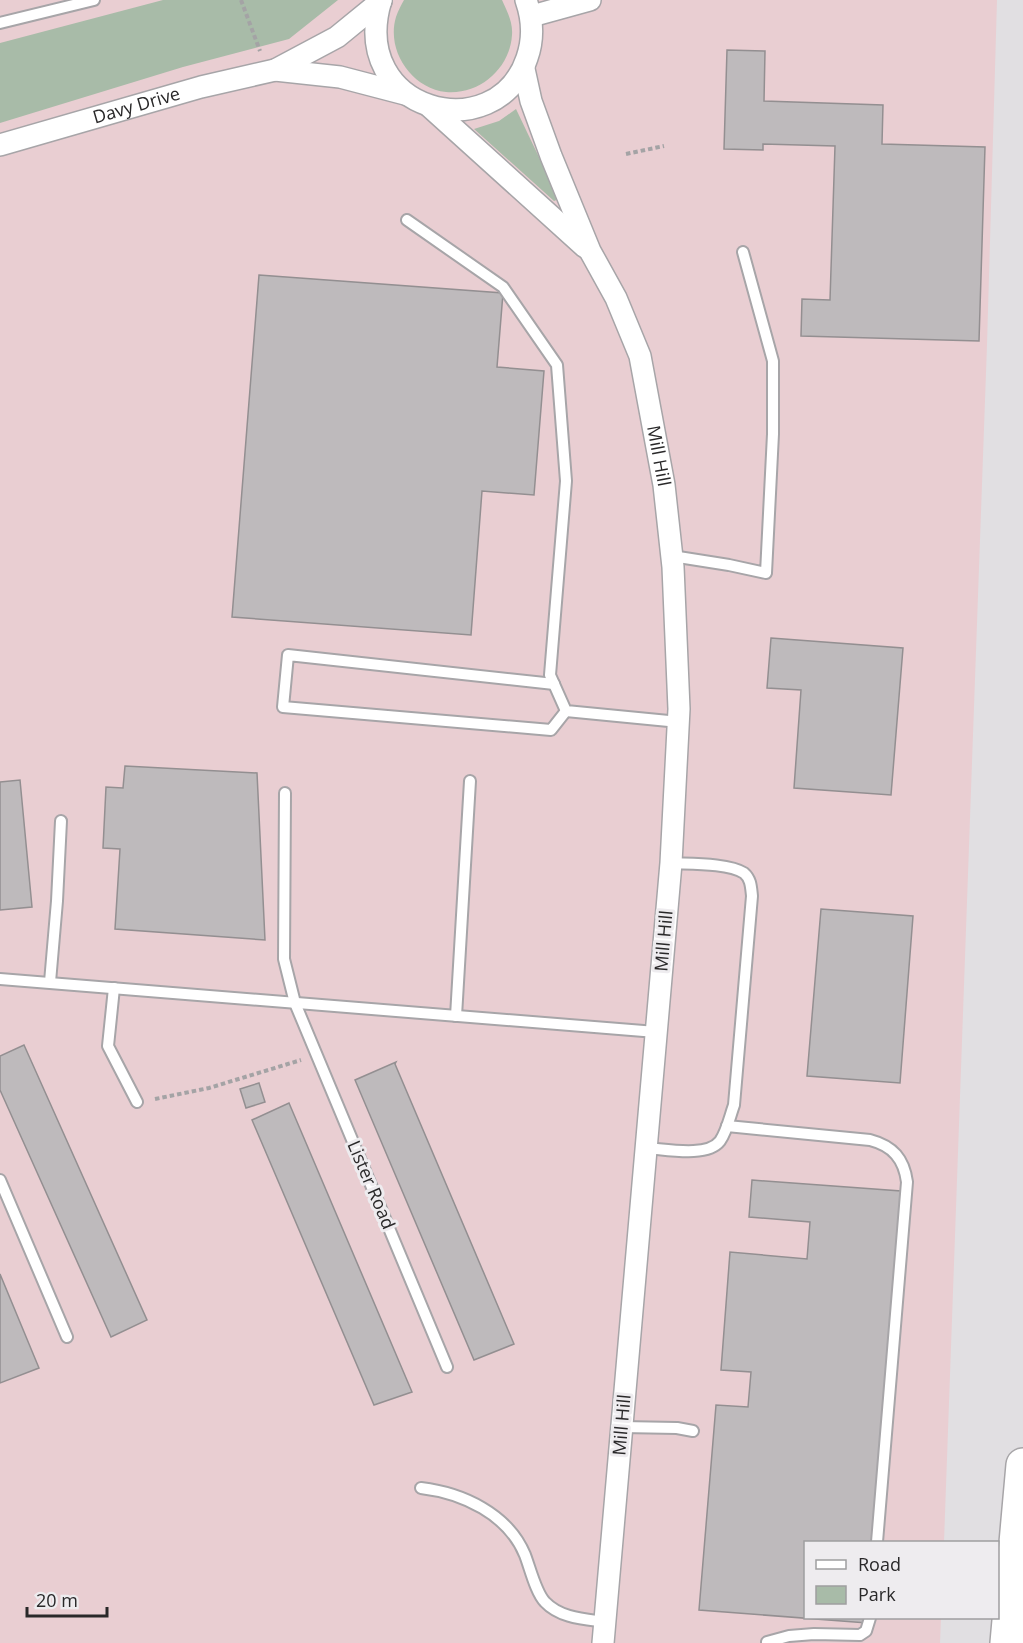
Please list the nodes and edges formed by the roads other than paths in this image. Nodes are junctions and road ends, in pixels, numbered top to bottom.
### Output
1 (94, 0) edge
2 (381, 0) edge
3 (590, 0) edge
4 (529, 8) edge
5 (0, 23) edge
6 (524, 69) junction
7 (271, 70) junction
8 (405, 94) junction
9 (429, 106) junction
10 (0, 145) edge
11 (407, 220) dead end
12 (590, 251) junction
13 (743, 252) dead end
14 (672, 556) junction
15 (554, 684) junction
16 (566, 711) junction
17 (679, 722) junction
18 (470, 781) dead end
19 (285, 793) dead end
20 (61, 821) dead end
21 (671, 863) junction
22 (0, 979) edge
23 (50, 982) junction
24 (114, 988) junction
25 (295, 1003) junction
26 (456, 1016) junction
27 (656, 1032) junction
28 (136, 1102) road end
29 (727, 1126) junction
30 (646, 1148) junction
31 (0, 1180) edge
32 (68, 1337) dead end
33 (447, 1367) dead end
34 (622, 1427) junction
35 (693, 1431) dead end
36 (1023, 1466) edge
37 (421, 1488) dead end
38 (876, 1541) edge
39 (869, 1619) edge
40 (605, 1622) junction
41 (767, 1642) edge
42 (603, 1643) edge
43 (1007, 1643) edge

1 - 5 lane
2 - 7 street, Davy Drive
2 - 8 street
3 - 4 street
4 - 6 street
6 - 9 street
6 - 12 street, Mill Hill
7 - 8 street, Davy Drive
7 - 10 street, Davy Drive
8 - 9 street
9 - 12 street, Mill Hill
11 - 15 lane
12 - 14 street, Mill Hill
13 - 14 lane
14 - 17 street, Mill Hill
15 - 16 lane
15 - 16 lane
16 - 17 lane
17 - 21 street, Mill Hill
18 - 26 lane
19 - 25 lane, Lister Road
20 - 23 lane
21 - 27 street, Mill Hill
21 - 29 lane
22 - 23 lane
23 - 24 lane
24 - 25 lane
24 - 28 lane
25 - 26 lane
25 - 33 lane, Lister Road
26 - 27 lane
27 - 30 street, Mill Hill
29 - 30 lane
29 - 38 lane
30 - 34 street, Mill Hill
31 - 32 lane
34 - 35 lane
34 - 40 street, Mill Hill
36 - 43 highway
37 - 40 lane
39 - 41 lane
40 - 42 street, Mill Hill

